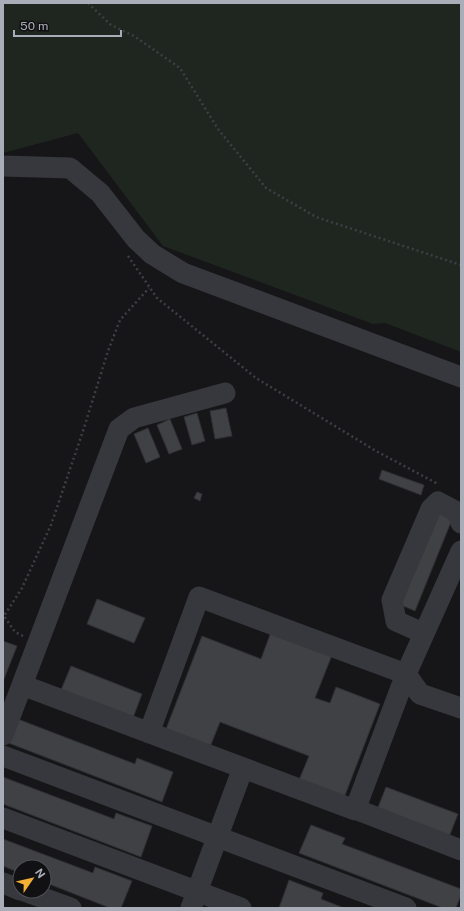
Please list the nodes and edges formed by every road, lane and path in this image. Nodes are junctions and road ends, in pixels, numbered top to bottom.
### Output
1 (88, 3) edge
2 (3, 166) edge
3 (126, 253) dead end
4 (461, 264) edge
5 (149, 288) junction
6 (461, 377) edge
7 (225, 393) dead end
8 (441, 486) dead end
9 (461, 523) edge
10 (461, 551) edge
11 (423, 633) junction
12 (38, 643) junction
13 (406, 674) junction
14 (22, 685) junction
15 (461, 708) edge
16 (149, 733) junction
17 (3, 735) edge
18 (3, 756) edge
19 (243, 768) junction
20 (355, 809) junction
21 (3, 818) edge
22 (218, 837) junction
23 (461, 850) edge
24 (46, 899) edge
25 (194, 900) edge
26 (71, 908) edge
27 (241, 908) edge
28 (406, 908) edge

1 - 4 path
2 - 6 lane
3 - 5 path
5 - 8 path
5 - 12 path
7 - 12 lane
9 - 11 lane
10 - 11 lane
11 - 13 lane
12 - 14 lane
13 - 15 lane
13 - 16 lane
13 - 20 lane
14 - 16 lane
14 - 17 lane
16 - 19 lane
18 - 22 lane
19 - 20 lane
19 - 22 lane
20 - 23 lane
21 - 25 lane
22 - 25 lane
22 - 28 lane
24 - 26 lane
25 - 27 lane

